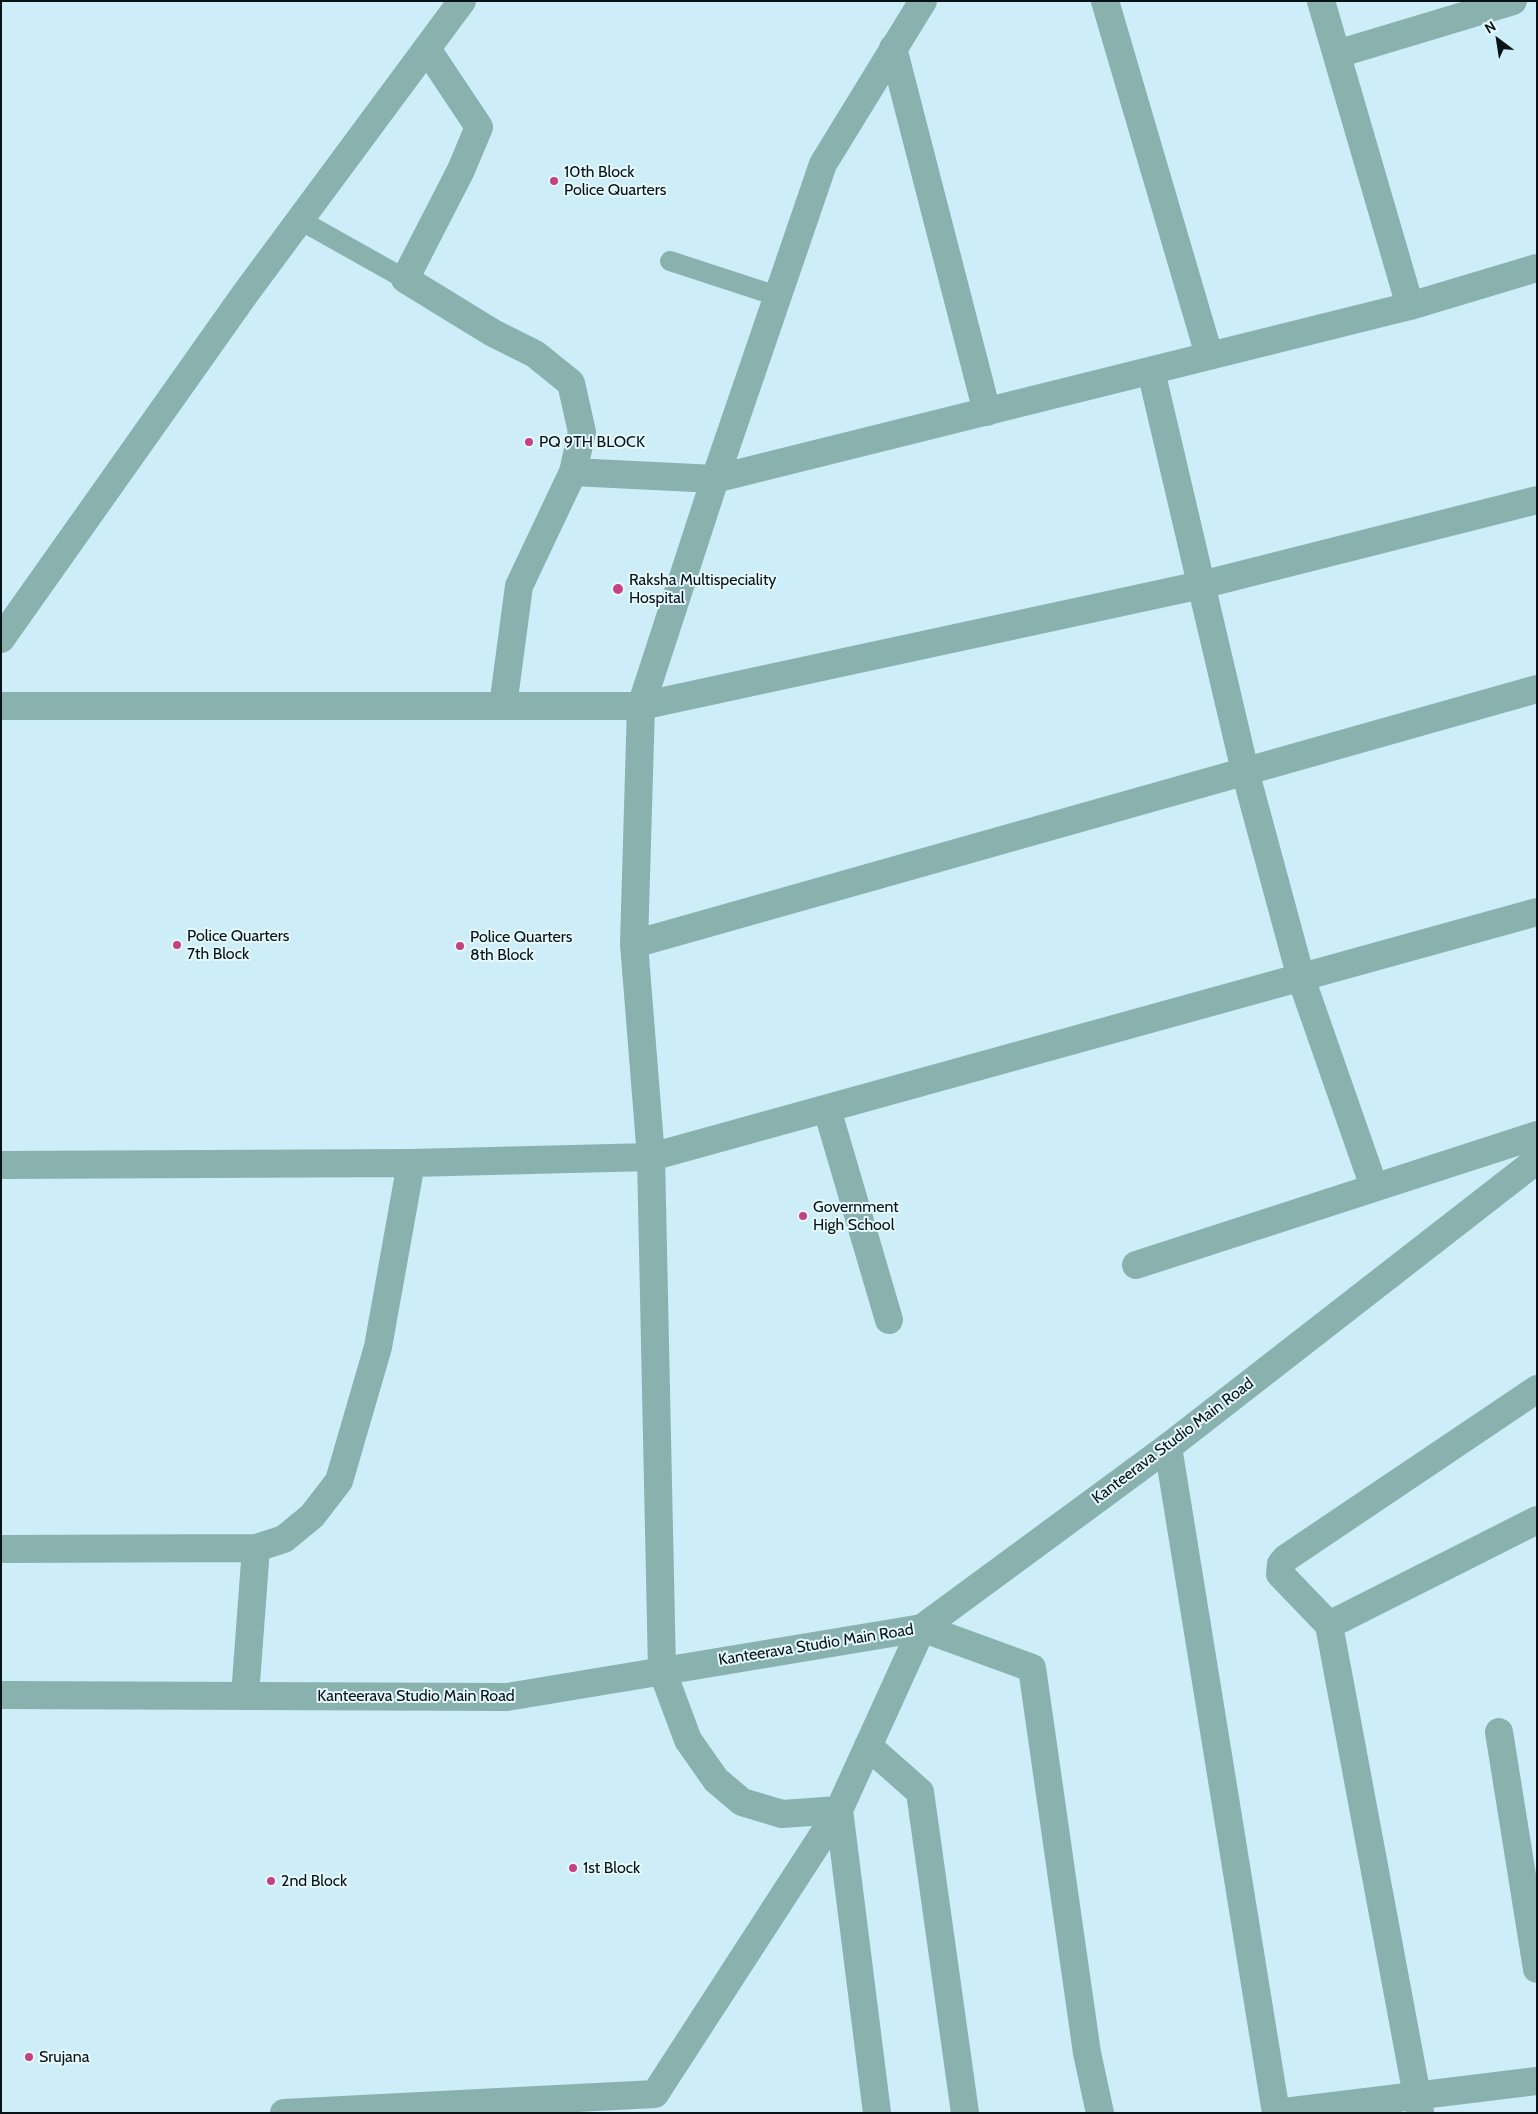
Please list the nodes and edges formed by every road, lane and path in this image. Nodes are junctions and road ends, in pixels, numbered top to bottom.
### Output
1 (462, 1) edge
2 (922, 1) edge
3 (1106, 1) edge
4 (1321, 1) edge
5 (1513, 1) edge
6 (893, 48) junction
7 (427, 49) junction
8 (1338, 54) junction
9 (300, 220) junction
10 (670, 261) dead end
11 (1537, 268) edge
12 (405, 279) junction
13 (777, 296) junction
14 (1410, 306) junction
15 (1209, 354) junction
16 (1150, 370) junction
17 (987, 412) junction
18 (573, 472) junction
19 (715, 479) junction
20 (1537, 500) edge
21 (1201, 586) junction
22 (1, 639) edge
23 (1537, 689) edge
24 (1, 706) edge
25 (503, 706) junction
26 (641, 706) junction
27 (1245, 771) junction
28 (1537, 912) edge
29 (634, 944) junction
30 (1301, 978) junction
31 (827, 1109) junction
32 (1537, 1135) edge
33 (651, 1157) junction
34 (1537, 1160) edge
35 (411, 1163) junction
36 (1, 1165) edge
37 (1374, 1187) junction
38 (1136, 1265) dead end
39 (889, 1320) dead end
40 (1537, 1389) edge
41 (1168, 1447) junction
42 (1537, 1520) edge
43 (1, 1548) edge
44 (256, 1548) junction
45 (1329, 1626) junction
46 (922, 1628) junction
47 (662, 1670) junction
48 (1, 1695) edge
49 (245, 1696) junction
50 (1499, 1732) dead end
51 (868, 1746) junction
52 (839, 1810) junction
53 (1537, 1969) edge
54 (1537, 2081) edge
55 (656, 2103) edge
56 (1419, 2104) edge
57 (469, 2107) edge
58 (284, 2113) edge
59 (877, 2113) edge
60 (964, 2113) edge
61 (1100, 2113) edge

1 - 7 street
2 - 6 street
3 - 15 street
4 - 8 street
5 - 8 street
6 - 13 street
6 - 17 street
7 - 9 street
7 - 12 street
8 - 14 street
9 - 12 lane
9 - 22 street
10 - 13 lane
11 - 14 street
12 - 18 street
13 - 19 street
14 - 15 street
15 - 16 street
16 - 17 street
16 - 21 street
17 - 19 street
18 - 19 street
18 - 25 street
19 - 26 street
20 - 21 street
21 - 26 street
21 - 27 street
23 - 27 street
24 - 25 street
25 - 26 street
26 - 29 street
27 - 29 street
27 - 30 street
28 - 30 street
29 - 33 street
30 - 31 street
30 - 37 street
31 - 33 street
31 - 39 street
32 - 37 street
33 - 35 street
33 - 47 street
34 - 41 street, Kanteerava Studio Main Road
35 - 36 street
35 - 44 street
37 - 38 street
40 - 45 street
41 - 46 street, Kanteerava Studio Main Road
41 - 56 street
42 - 45 street
43 - 44 street
44 - 49 street
45 - 56 street
46 - 47 street, Kanteerava Studio Main Road
46 - 51 street
46 - 61 street
47 - 49 street, Kanteerava Studio Main Road
47 - 52 street
48 - 49 street, Kanteerava Studio Main Road
50 - 53 street
51 - 52 street
51 - 60 street
52 - 55 street
52 - 59 street
54 - 56 street
55 - 57 street
57 - 58 street

